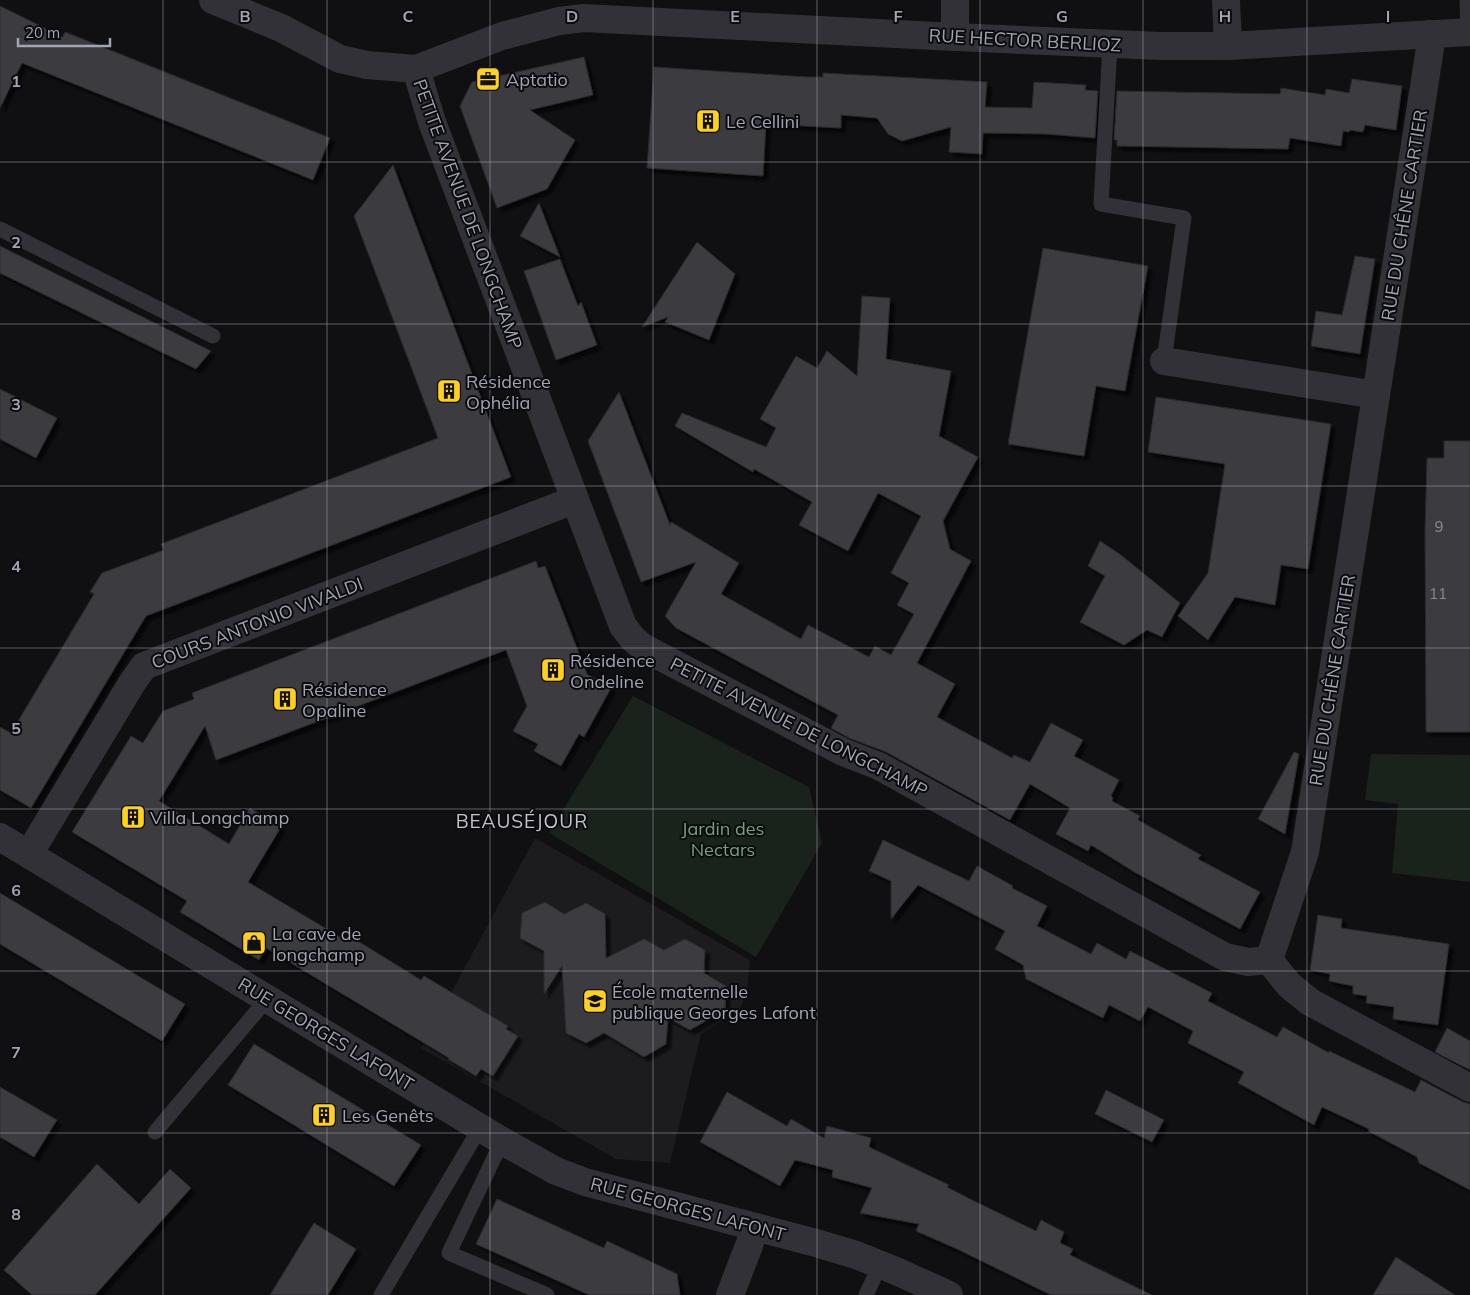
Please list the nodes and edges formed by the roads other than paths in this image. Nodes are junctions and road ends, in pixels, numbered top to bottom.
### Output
1 (213, 0) edge
2 (955, 0) edge
3 (1226, 0) edge
4 (1467, 0) edge
5 (1469, 32) edge
6 (1430, 34) junction
7 (955, 38) junction
8 (1110, 45) junction
9 (1228, 46) junction
10 (416, 69) junction
11 (0, 229) edge
12 (213, 336) dead end
13 (1164, 361) joint
14 (1376, 395) junction
15 (574, 500) junction
16 (0, 837) edge
17 (29, 854) junction
18 (1269, 960) junction
19 (268, 998) junction
20 (1470, 1088) edge
21 (155, 1132) dead end
22 (491, 1134) junction
23 (754, 1227) junction
24 (880, 1265) junction
25 (381, 1295) edge
26 (547, 1295) edge
27 (730, 1295) edge
28 (866, 1295) edge
29 (950, 1295) edge

1 - 10 street, RUE HECTOR BERLIOZ
2 - 7 street
3 - 9 street
4 - 5 lane
5 - 6 street, RUE HECTOR BERLIOZ
6 - 9 street, RUE HECTOR BERLIOZ
6 - 14 street, RUE DU CHÊNE CARTIER
7 - 8 street, RUE HECTOR BERLIOZ
7 - 10 street, RUE HECTOR BERLIOZ
8 - 9 street, RUE HECTOR BERLIOZ
8 - 13 lane
10 - 15 street, PETITE AVENUE DE LONGCHAMP
11 - 12 lane
13 - 14 street
14 - 18 street, RUE DU CHÊNE CARTIER
15 - 17 street, COURS ANTONIO VIVALDI
15 - 18 street, PETITE AVENUE DE LONGCHAMP
16 - 17 street, RUE GEORGES LAFONT
17 - 19 street, RUE GEORGES LAFONT
18 - 20 street
19 - 21 lane
19 - 22 street, RUE GEORGES LAFONT
22 - 23 street, RUE GEORGES LAFONT
22 - 25 lane
22 - 26 lane
23 - 24 street, RUE GEORGES LAFONT
23 - 27 street
24 - 28 lane
24 - 29 street, RUE GEORGES LAFONT

